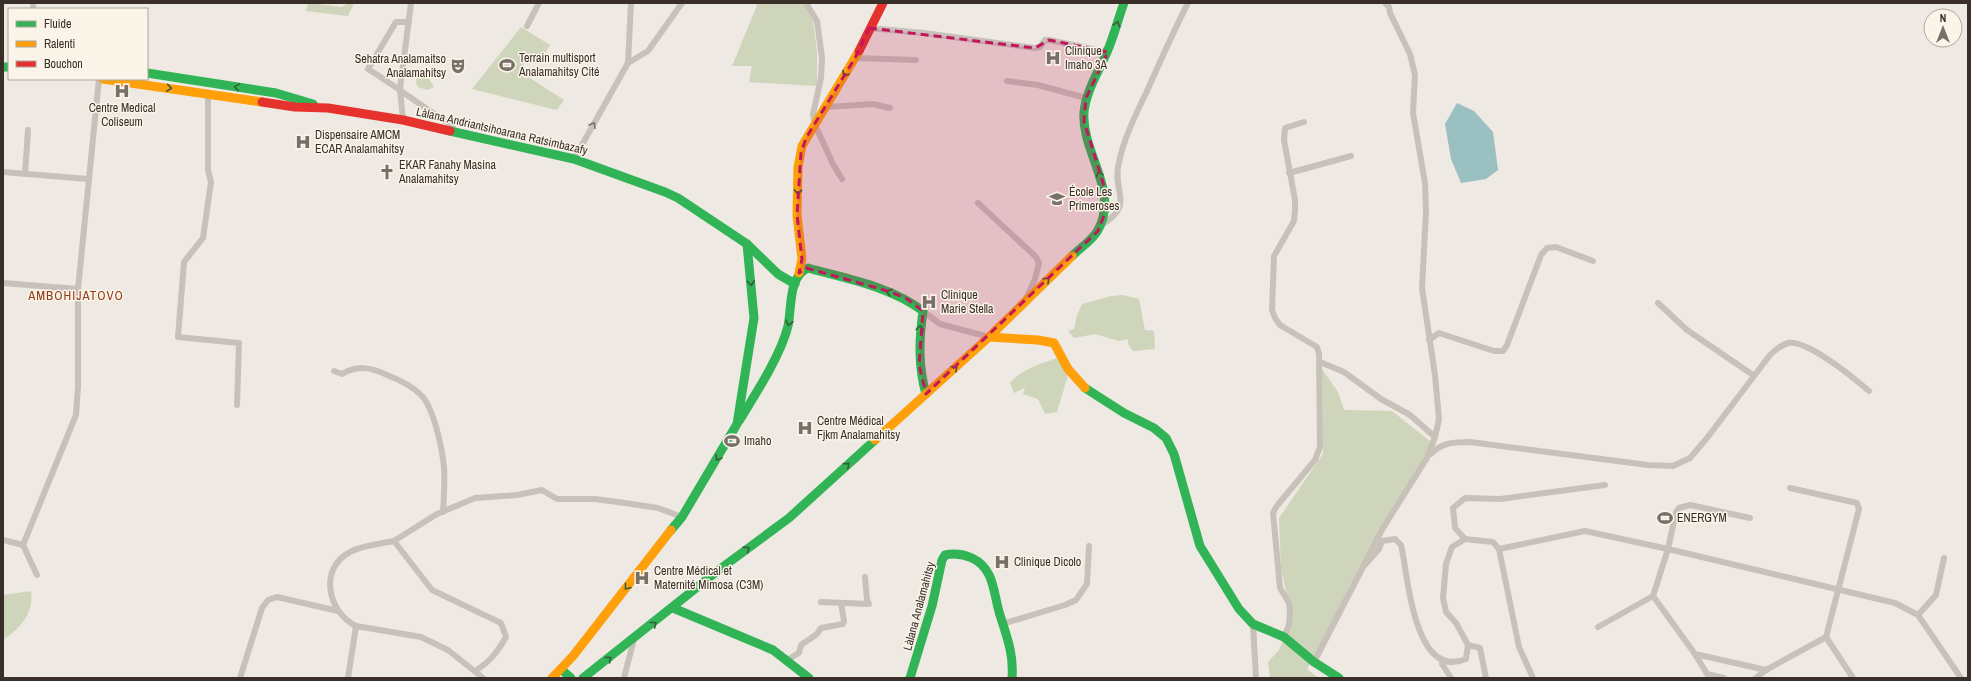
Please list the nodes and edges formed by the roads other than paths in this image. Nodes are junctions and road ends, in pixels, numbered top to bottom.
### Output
1 (411, 3) edge
2 (539, 3) edge
3 (631, 3) edge
4 (682, 3) edge
5 (806, 3) edge
6 (883, 3) edge
7 (1124, 3) edge
8 (1188, 3) edge
9 (1385, 3) edge
10 (409, 22) junction
11 (527, 26) dead end
12 (869, 28) junction
13 (1108, 52) junction
14 (855, 58) junction
15 (916, 60) dead end
16 (628, 63) junction
17 (148, 73) edge
18 (99, 80) edge
19 (110, 80) edge
20 (1007, 81) dead end
21 (400, 89) junction
22 (208, 93) junction
23 (1086, 98) junction
24 (826, 107) junction
25 (328, 108) junction
26 (890, 108) dead end
27 (403, 120) junction
28 (1304, 122) dead end
29 (816, 125) junction
30 (28, 130) dead end
31 (452, 131) junction
32 (1351, 156) dead end
33 (574, 158) junction
34 (3, 172) edge
35 (1289, 173) junction
36 (26, 174) junction
37 (88, 179) junction
38 (842, 179) dead end
39 (978, 203) dead end
40 (1101, 225) junction
41 (747, 244) junction
42 (1593, 261) dead end
43 (800, 273) junction
44 (3, 283) edge
45 (795, 284) junction
46 (78, 289) junction
47 (1025, 301) junction
48 (1658, 303) dead end
49 (923, 311) junction
50 (989, 337) junction
51 (1429, 340) junction
52 (1320, 362) junction
53 (334, 371) dead end
54 (1753, 375) junction
55 (1870, 391) dead end
56 (926, 394) junction
57 (237, 405) dead end
58 (737, 424) junction
59 (1435, 437) junction
60 (1427, 458) junction
61 (1605, 484) dead end
62 (1790, 488) dead end
63 (444, 512) junction
64 (682, 517) junction
65 (1750, 518) dead end
66 (1465, 539) junction
67 (3, 540) edge
68 (394, 541) junction
69 (23, 546) junction
70 (1089, 546) dead end
71 (1668, 548) junction
72 (1499, 549) junction
73 (1944, 558) dead end
74 (1362, 567) junction
75 (37, 575) dead end
76 (865, 577) dead end
77 (1839, 590) junction
78 (1653, 596) junction
79 (821, 602) dead end
80 (841, 603) junction
81 (673, 608) junction
82 (338, 611) junction
83 (1918, 615) junction
84 (1002, 624) junction
85 (1253, 624) junction
86 (356, 626) junction
87 (1598, 627) dead end
88 (1284, 637) junction
89 (1826, 637) junction
90 (634, 639) junction
91 (1468, 645) junction
92 (1694, 654) junction
93 (787, 660) junction
94 (1314, 662) junction
95 (1442, 664) junction
96 (561, 669) junction
97 (1766, 670) junction
98 (475, 671) junction
99 (1704, 676) edge
100 (240, 678) edge
101 (348, 678) edge
102 (483, 678) edge
103 (552, 678) edge
104 (571, 678) edge
105 (583, 678) edge
106 (624, 678) edge
107 (809, 678) edge
108 (910, 678) edge
109 (1012, 678) edge
110 (1256, 678) edge
111 (1339, 678) edge
112 (1451, 678) edge
113 (1486, 678) edge
114 (1533, 678) edge
115 (1724, 678) edge
116 (1756, 678) edge
117 (1853, 678) edge
118 (1961, 678) edge

1 - 10 street
2 - 11 street
3 - 16 street
4 - 16 street
5 - 29 street
6 - 12 main road
13 -> 7 main road
8 - 40 street
9 - 51 street
10 - 21 street
10 - 21 street
12 - 13 street
12 - 14 main road
13 - 23 main road
14 - 15 street
14 -> 24 main road
33 -> 16 street
25 -> 17 main road, Làlana Andriantsihoarana Ratsimbazafy
18 - 37 street
19 -> 22 main road, Làlana Andriantsihoarana Ratsimbazafy
20 - 23 street
21 - 27 street
21 - 31 street
22 - 25 main road, Làlana Andriantsihoarana Ratsimbazafy
22 - 57 street
40 -> 23 main road
24 - 26 street
24 - 29 main road
25 - 27 main road, Làlana Andriantsihoarana Ratsimbazafy
27 - 31 main road, Làlana Andriantsihoarana Ratsimbazafy
28 - 35 street
29 - 38 street
29 -> 43 main road
30 - 36 street
31 - 33 main road, Làlana Andriantsihoarana Ratsimbazafy
32 - 35 street
33 - 41 main road, Làlana Andriantsihoarana Ratsimbazafy
34 - 36 street
35 - 52 street
36 - 37 street
37 - 46 street
39 - 47 street
47 -> 40 main road
41 - 45 main road, Làlana Andriantsihoarana Ratsimbazafy
41 -> 58 main road
42 - 51 street
43 - 45 main road
49 -> 43 main road
44 - 46 street
45 -> 58 main road
46 - 69 street
47 - 50 main road
48 - 54 street
49 - 50 street
56 -> 49 main road
56 -> 50 main road
50 - 85 main road
51 - 59 street
52 - 59 street
52 - 88 street
53 - 63 street
54 - 55 street
54 - 60 street
81 -> 56 main road
58 -> 64 main road
59 - 60 street
60 - 74 street
61 - 66 street
62 - 77 street
63 - 64 street
63 - 68 street
64 -> 96 main road
65 - 71 street
66 - 72 street
66 - 91 street
67 - 69 street
68 - 82 street
68 - 98 street
69 - 75 street
70 - 84 street
71 - 72 street
71 - 77 street
71 - 78 street
72 - 114 street
73 - 83 street
74 - 94 street
74 - 95 street
76 - 80 street
77 - 83 street
77 - 89 street
78 - 87 street
78 - 92 street
79 - 80 street
80 - 93 street
90 -> 81 main road
81 - 93 main road
82 - 86 street
82 - 100 street
83 - 118 street
84 - 108 main road, Làlana Analamahitsy
84 - 109 main road, Làlana Analamahitsy
85 - 88 main road
85 - 110 street
86 - 98 street
86 - 101 street
88 - 94 main road
89 - 97 street
89 - 117 street
105 -> 90 main road
90 - 106 street
91 - 95 street
91 - 113 street
92 - 97 street
92 - 99 street
93 - 107 main road
94 - 111 main road
95 - 112 street
96 - 103 main road
96 - 104 main road
97 - 116 street
98 - 102 street
99 - 115 street

